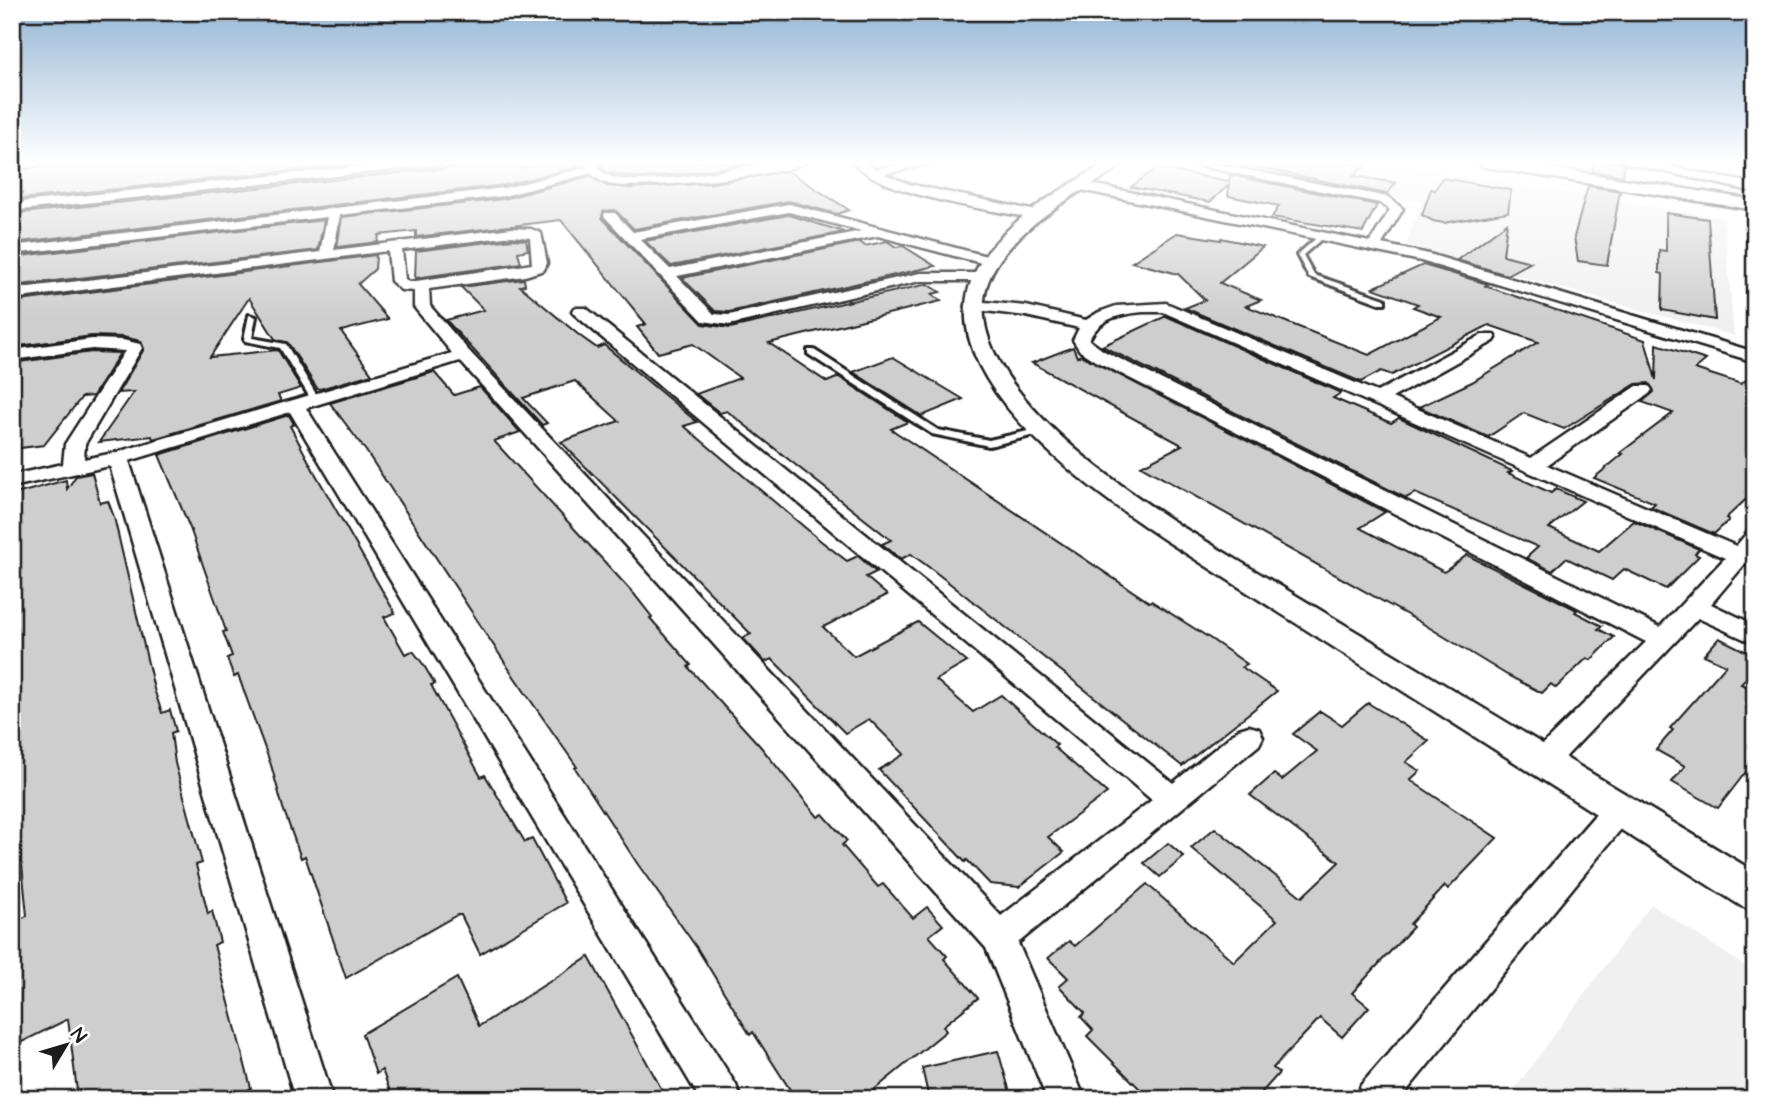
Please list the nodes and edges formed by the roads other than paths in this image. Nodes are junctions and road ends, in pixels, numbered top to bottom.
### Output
1 (334, 213) edge
2 (327, 214) edge
3 (757, 214) edge
4 (810, 214) edge
5 (1031, 214) edge
6 (1219, 214) edge
7 (1394, 214) edge
8 (1036, 215) joint
9 (610, 216) dead end
10 (877, 232) junction
11 (1323, 235) junction
12 (630, 237) junction
13 (1375, 245) junction
14 (395, 247) junction
15 (12, 250) edge
16 (326, 256) junction
17 (985, 269) junction
18 (667, 274) junction
19 (421, 286) junction
20 (12, 294) edge
21 (1382, 301) dead end
22 (974, 306) junction
23 (580, 311) dead end
24 (252, 317) dead end
25 (1088, 325) junction
26 (1488, 338) dead end
27 (811, 352) dead end
28 (12, 355) edge
29 (463, 355) junction
30 (1755, 357) edge
31 (1643, 390) dead end
32 (1378, 399) junction
33 (305, 402) junction
34 (1041, 431) junction
35 (118, 458) junction
36 (1531, 467) junction
37 (73, 469) junction
38 (12, 481) edge
39 (1746, 547) edge
40 (1695, 607) junction
41 (1755, 635) edge
42 (1664, 640) junction
43 (1249, 737) dead end
44 (1544, 761) junction
45 (1173, 800) junction
46 (1619, 809) junction
47 (1755, 893) edge
48 (999, 938) junction
49 (314, 1099) edge
50 (722, 1099) edge
51 (1066, 1099) edge
52 (1375, 1099) edge

1 - 16 street
2 - 15 street
3 - 12 street
4 - 10 street
5 - 8 street
6 - 11 street
7 - 13 street
8 - 17 street
9 - 12 street
10 - 17 street
10 - 18 street
11 - 13 street
11 - 21 lane
12 - 18 street
13 - 30 street
14 - 16 street
14 - 19 street
14 - 19 street
16 - 20 street
17 - 18 street
17 - 22 street
19 - 29 street
22 - 25 street
22 - 34 street
23 - 45 street
24 - 33 lane
25 - 32 street
25 - 42 street
26 - 32 street
27 - 34 lane
28 - 37 street
29 - 33 street
29 - 48 street
31 - 36 street
32 - 36 street
33 - 35 street
33 - 50 street
34 - 44 street
35 - 37 street
35 - 49 street
36 - 39 street
37 - 38 street
39 - 40 street
40 - 41 street
40 - 42 street
42 - 44 street
43 - 45 street
44 - 46 street
45 - 48 street
46 - 47 street
46 - 52 street
48 - 51 street

